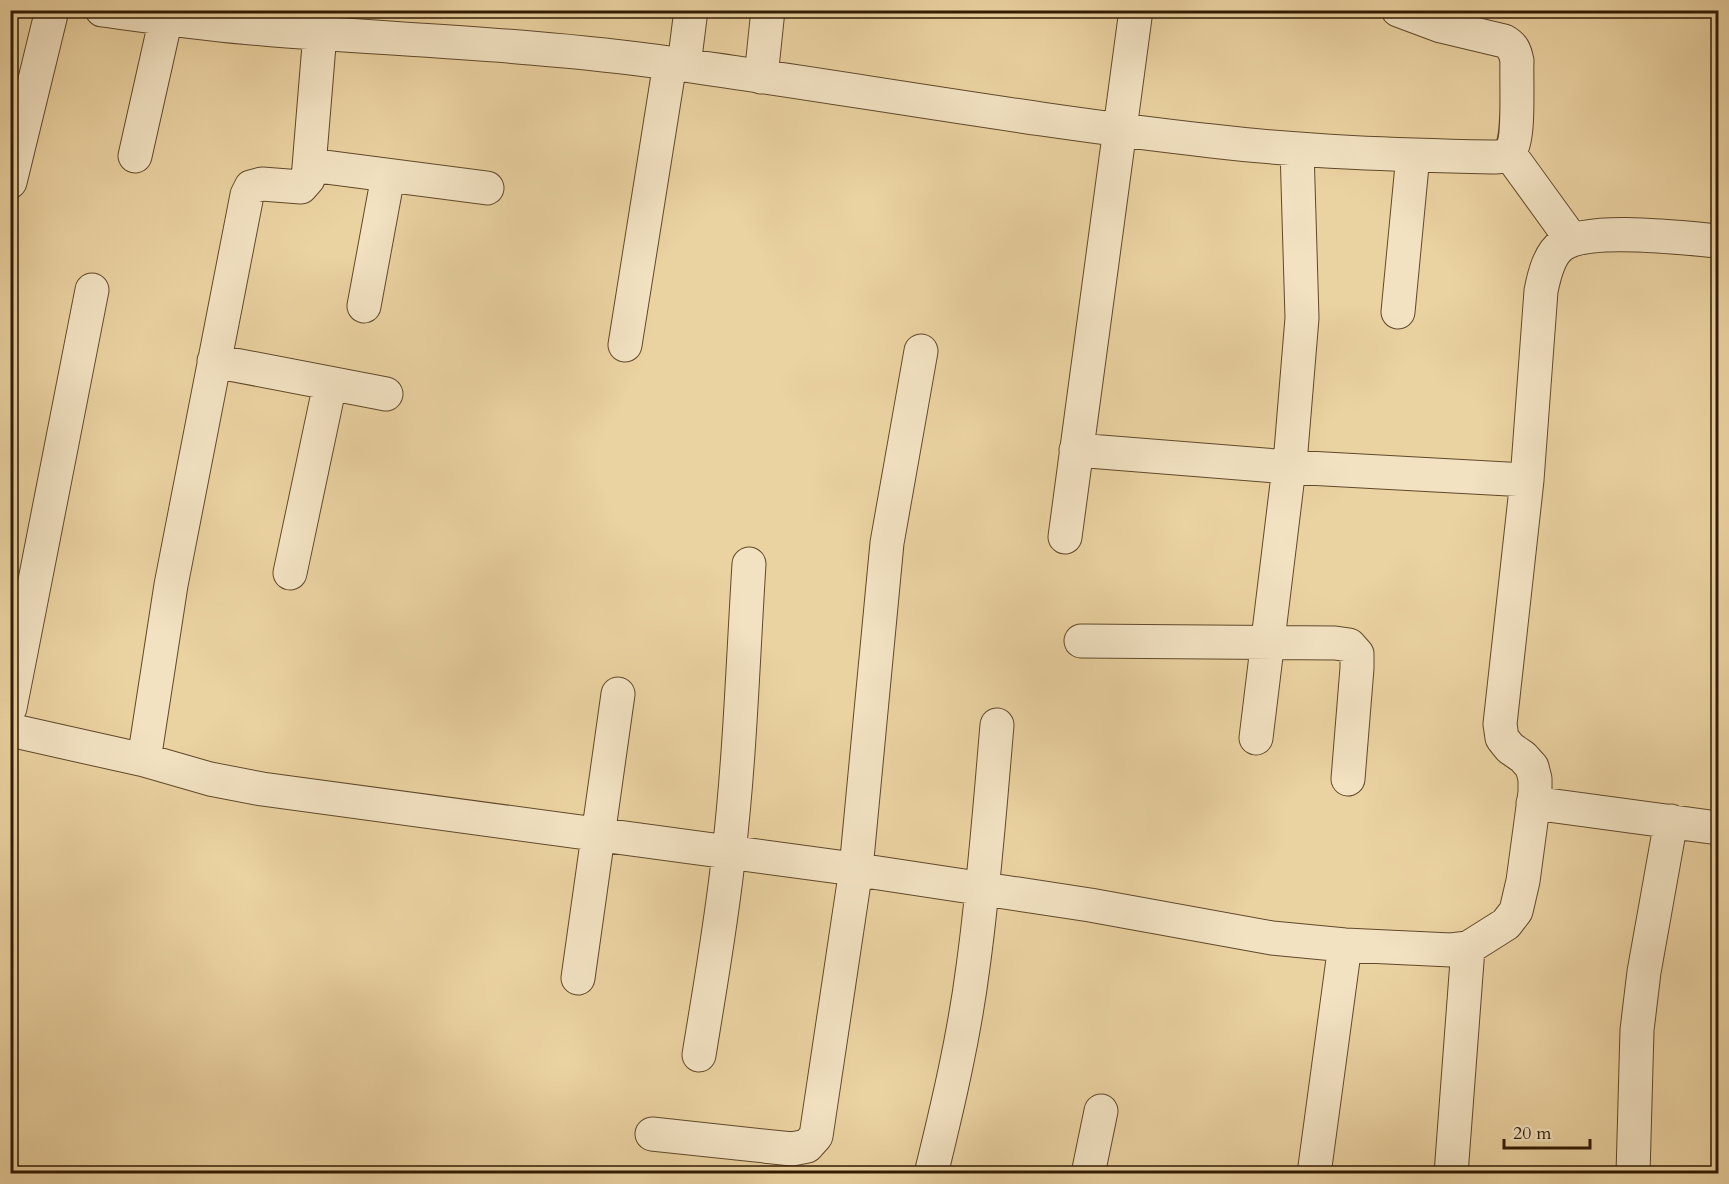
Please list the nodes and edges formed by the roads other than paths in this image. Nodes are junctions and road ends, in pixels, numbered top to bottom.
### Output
1 (52, 10) edge
2 (102, 10) edge
3 (691, 10) edge
4 (768, 10) edge
5 (1136, 10) edge
6 (1398, 10) edge
7 (166, 18) junction
8 (261, 20) edge
9 (320, 33) junction
10 (677, 64) junction
11 (761, 77) junction
12 (1119, 130) junction
13 (1297, 149) junction
14 (1509, 153) junction
15 (1413, 155) junction
16 (135, 156) dead end
17 (310, 165) junction
18 (388, 176) junction
19 (10, 182) edge
20 (487, 188) dead end
21 (1572, 240) junction
22 (1719, 241) edge
23 (92, 290) dead end
24 (364, 306) dead end
25 (1398, 312) dead end
26 (625, 345) dead end
27 (921, 351) dead end
28 (214, 361) junction
29 (330, 384) junction
30 (386, 394) dead end
31 (1076, 450) junction
32 (1288, 467) junction
33 (1527, 480) junction
34 (1065, 537) dead end
35 (749, 564) dead end
36 (290, 573) dead end
37 (1082, 641) dead end
38 (1268, 642) junction
39 (618, 694) dead end
40 (10, 708) edge
41 (997, 725) dead end
42 (10, 730) edge
43 (1256, 738) dead end
44 (144, 760) junction
45 (1348, 779) dead end
46 (1533, 803) junction
47 (1671, 821) junction
48 (1719, 828) edge
49 (600, 833) junction
50 (729, 852) junction
51 (856, 869) junction
52 (983, 888) junction
53 (1345, 945) junction
54 (1468, 948) junction
55 (578, 978) dead end
56 (699, 1055) dead end
57 (1101, 1111) dead end
58 (652, 1134) dead end
59 (931, 1173) edge
60 (1088, 1173) edge
61 (1314, 1173) edge
62 (1451, 1173) edge
63 (1633, 1173) edge

1 - 19 street
2 - 7 street
3 - 10 street
4 - 11 street
5 - 12 street
6 - 14 street
7 - 8 street
7 - 16 street
8 - 9 street
9 - 10 street
9 - 17 street
10 - 11 street
10 - 26 street
11 - 12 street
12 - 13 street
12 - 31 street
13 - 15 street
13 - 32 street
14 - 15 street
14 - 21 street
15 - 25 street
17 - 18 street
17 - 28 street
18 - 20 street
18 - 24 street
21 - 22 street
21 - 33 street
23 - 40 street
27 - 51 street
28 - 29 street
28 - 44 street
29 - 30 street
29 - 36 street
31 - 32 street
31 - 34 street
32 - 33 street
32 - 38 street
33 - 46 street
35 - 50 street
37 - 38 street
38 - 43 street
38 - 45 street
39 - 49 street
41 - 52 street
42 - 44 street
44 - 49 street
46 - 47 street
46 - 54 street
47 - 48 street
47 - 63 street
49 - 50 street
49 - 55 street
50 - 51 street
50 - 56 street
51 - 52 street
51 - 58 street
52 - 53 street
52 - 59 street
53 - 54 street
53 - 61 street
54 - 62 street
57 - 60 street

